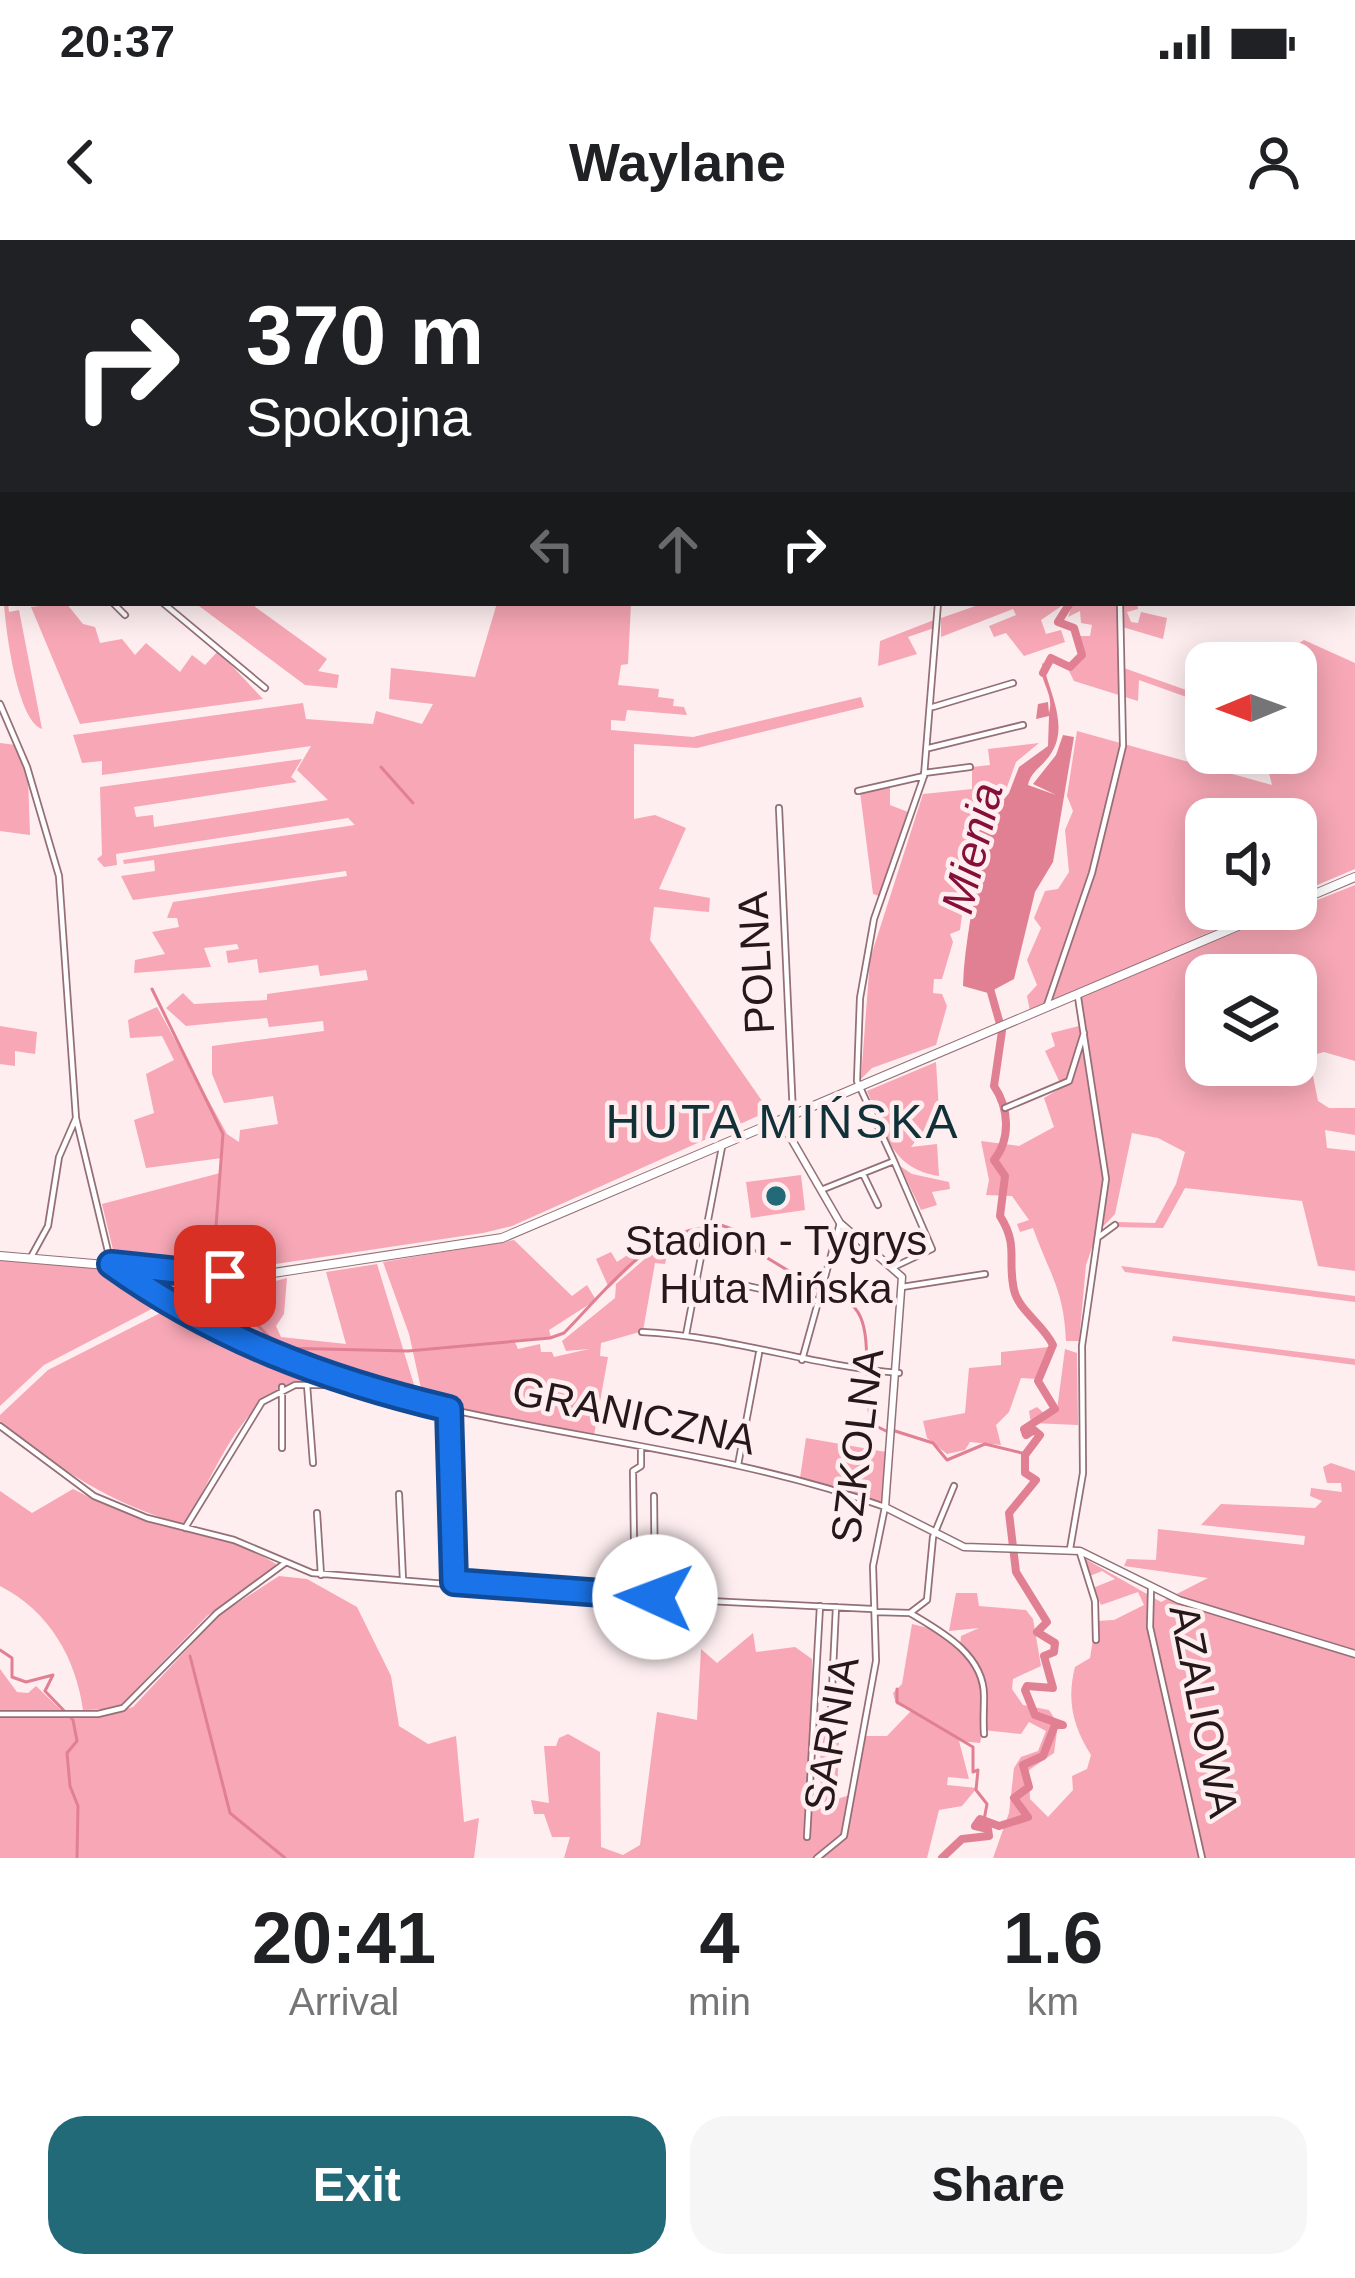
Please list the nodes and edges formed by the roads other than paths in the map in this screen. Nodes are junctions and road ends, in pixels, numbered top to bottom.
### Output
1 (115, 606) edge
2 (167, 606) edge
3 (938, 606) edge
4 (1120, 606) edge
5 (125, 615) dead end
6 (1013, 683) dead end
7 (265, 688) dead end
8 (0, 704) edge
9 (933, 706) junction
10 (1023, 725) dead end
11 (929, 748) junction
12 (970, 766) dead end
13 (924, 775) junction
14 (858, 791) dead end
15 (778, 808) dead end
16 (1355, 877) edge
17 (1317, 893) edge
18 (1228, 930) edge
19 (1077, 994) junction
20 (1048, 1007) junction
21 (1085, 1028) junction
22 (860, 1086) junction
23 (1005, 1108) dead end
24 (793, 1115) junction
25 (76, 1118) junction
26 (781, 1121) junction
27 (722, 1146) junction
28 (893, 1161) junction
29 (863, 1174) junction
30 (821, 1190) junction
31 (878, 1204) dead end
32 (840, 1223) junction
33 (1115, 1225) dead end
34 (1100, 1236) junction
35 (0, 1256) edge
36 (31, 1257) junction
37 (111, 1264) junction
38 (896, 1266) junction
39 (985, 1274) dead end
40 (724, 1281) dead end
41 (902, 1287) junction
42 (817, 1301) junction
43 (642, 1332) dead end
44 (686, 1335) junction
45 (759, 1351) junction
46 (802, 1360) junction
47 (899, 1373) junction
48 (359, 1383) junction
49 (307, 1385) junction
50 (282, 1387) junction
51 (449, 1409) junction
52 (0, 1426) edge
53 (641, 1447) junction
54 (282, 1448) dead end
55 (313, 1463) dead end
56 (737, 1465) junction
57 (954, 1486) dead end
58 (399, 1494) dead end
59 (654, 1496) dead end
60 (885, 1508) junction
61 (317, 1513) dead end
62 (185, 1528) junction
63 (935, 1535) junction
64 (634, 1542) dead end
65 (1070, 1549) junction
66 (1080, 1551) junction
67 (285, 1563) junction
68 (321, 1575) junction
69 (403, 1580) junction
70 (454, 1582) junction
71 (1151, 1588) junction
72 (655, 1597) junction
73 (820, 1606) junction
74 (836, 1606) junction
75 (873, 1610) junction
76 (910, 1613) junction
77 (1096, 1640) dead end
78 (1355, 1654) edge
79 (0, 1714) edge
80 (984, 1734) dead end
81 (829, 1752) dead end
82 (807, 1837) dead end
83 (817, 1858) edge
84 (1202, 1858) edge

1 - 5 street
2 - 7 street
3 - 9 street
4 - 20 street
6 - 9 street
8 - 25 street
9 - 11 street
10 - 11 street
11 - 13 street
12 - 13 street
13 - 14 street
13 - 22 street
15 - 24 street, POLNA
16 - 17 main road
18 - 19 main road
19 - 20 main road
19 - 21 street
20 - 22 main road
21 - 23 street
21 - 34 street
22 - 24 main road
22 - 28 street
24 - 26 main road
25 - 36 street
25 - 37 street
26 - 27 main road
26 - 30 street
27 - 37 main road
27 - 44 street
28 - 29 street
28 - 38 street
29 - 30 street
29 - 31 street
30 - 32 street
32 - 38 street
32 - 42 street
33 - 34 street
34 - 65 street
35 - 36 main road
36 - 37 main road
37 - 48 street, GRANICZNA
38 - 41 street, SZKOLNA
39 - 41 street
40 - 42 street
41 - 47 street, SZKOLNA
42 - 46 street
43 - 44 street
44 - 45 street
45 - 46 street
45 - 56 street
46 - 47 street
47 - 60 street, SZKOLNA
48 - 49 street
48 - 51 street, GRANICZNA
49 - 50 street
49 - 55 street
50 - 54 street
50 - 62 street
51 - 53 street, GRANICZNA
51 - 70 street
52 - 62 street
53 - 56 street, GRANICZNA
53 - 64 street
56 - 60 street, GRANICZNA
57 - 63 street
58 - 69 street
59 - 72 street
60 - 63 street
60 - 75 street, SZKOLNA
61 - 68 street
62 - 67 street
63 - 65 street
63 - 76 street
65 - 66 street
66 - 71 street
66 - 77 street
67 - 68 street
67 - 79 street
68 - 69 street
69 - 70 street
70 - 72 street
71 - 78 street
71 - 84 street, AZALIOWA
72 - 73 street
73 - 74 street
73 - 82 street
74 - 75 street
74 - 81 street
75 - 76 street
75 - 83 street, SARNIA
76 - 80 street

